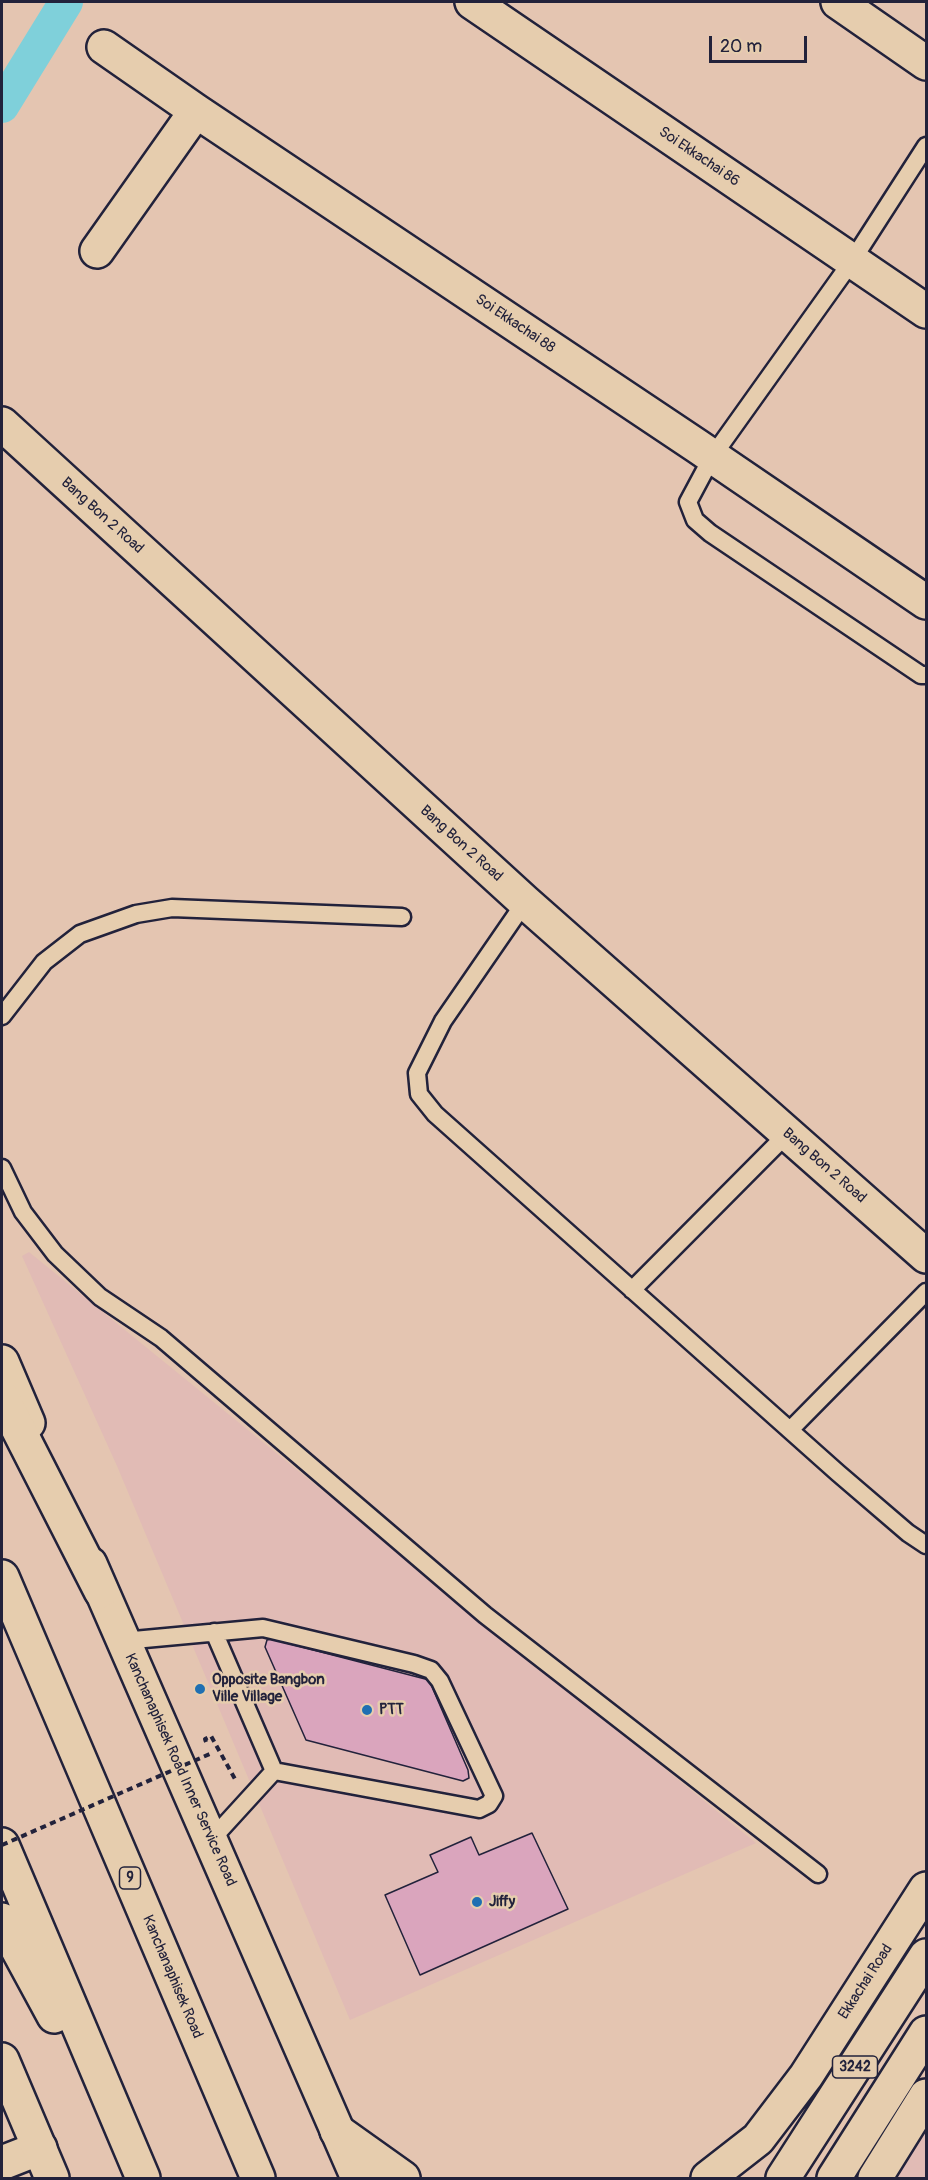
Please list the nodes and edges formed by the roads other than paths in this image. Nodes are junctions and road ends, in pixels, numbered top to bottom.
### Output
1 (838, 2) edge
2 (494, 7) edge
3 (104, 47) dead end
4 (927, 63) edge
5 (196, 111) junction
6 (927, 146) edge
7 (97, 250) dead end
8 (852, 261) junction
9 (927, 311) edge
10 (2, 424) edge
11 (712, 457) junction
12 (927, 602) edge
13 (927, 675) edge
14 (525, 902) junction
15 (402, 917) dead end
16 (2, 1016) edge
17 (788, 1134) junction
18 (2, 1168) edge
19 (927, 1256) edge
20 (632, 1290) junction
21 (927, 1292) edge
22 (2, 1362) edge
23 (2, 1397) edge
24 (790, 1430) junction
25 (927, 1545) edge
26 (2, 1577) edge
27 (101, 1590) junction
28 (214, 1632) junction
29 (123, 1641) junction
30 (274, 1771) junction
31 (211, 1840) junction
32 (2, 1845) edge
33 (818, 1874) dead end
34 (927, 1889) edge
35 (2, 1920) edge
36 (927, 1956) edge
37 (927, 2033) edge
38 (2, 2060) edge
39 (927, 2096) edge
40 (337, 2131) junction
41 (40, 2148) junction
42 (2, 2163) edge
43 (52, 2178) edge
44 (143, 2178) edge
45 (258, 2178) edge
46 (358, 2178) edge
47 (403, 2178) edge
48 (708, 2178) edge
49 (783, 2178) edge
50 (834, 2178) edge
51 (875, 2178) edge

1 - 4 main road
2 - 8 main road, Soi Ekkachai 86
3 - 5 main road, Soi Ekkachai 88
5 - 7 main road
5 - 11 main road, Soi Ekkachai 88
6 - 8 lane
8 - 9 main road, Soi Ekkachai 86
8 - 11 lane
10 - 14 main road, Bang Bon 2 Road
11 - 12 main road, Soi Ekkachai 88
11 - 13 lane
14 - 17 main road, Bang Bon 2 Road
14 - 20 lane
15 - 16 lane
17 - 19 main road, Bang Bon 2 Road
17 - 20 lane
18 - 33 lane
20 - 24 lane
21 - 24 lane
22 - 27 main road, Kanchanaphisek Road Inner Service Road
23 - 27 main road
24 - 25 lane
26 - 45 main road, Kanchanaphisek Road / 9
27 - 29 main road, Kanchanaphisek Road Inner Service Road
28 - 29 lane
28 - 30 lane
28 - 30 lane
29 - 31 main road, Kanchanaphisek Road Inner Service Road
30 - 31 lane
31 - 40 main road, Kanchanaphisek Road Inner Service Road
32 - 44 main road
34 - 48 main road, Ekkachai Road
35 - 44 main road
36 - 49 main road, 3242
37 - 50 main road, 3242
38 - 41 main road
39 - 51 main road
40 - 46 main road, Kanchanaphisek Road Inner Service Road
40 - 47 main road
41 - 42 main road
41 - 43 main road

